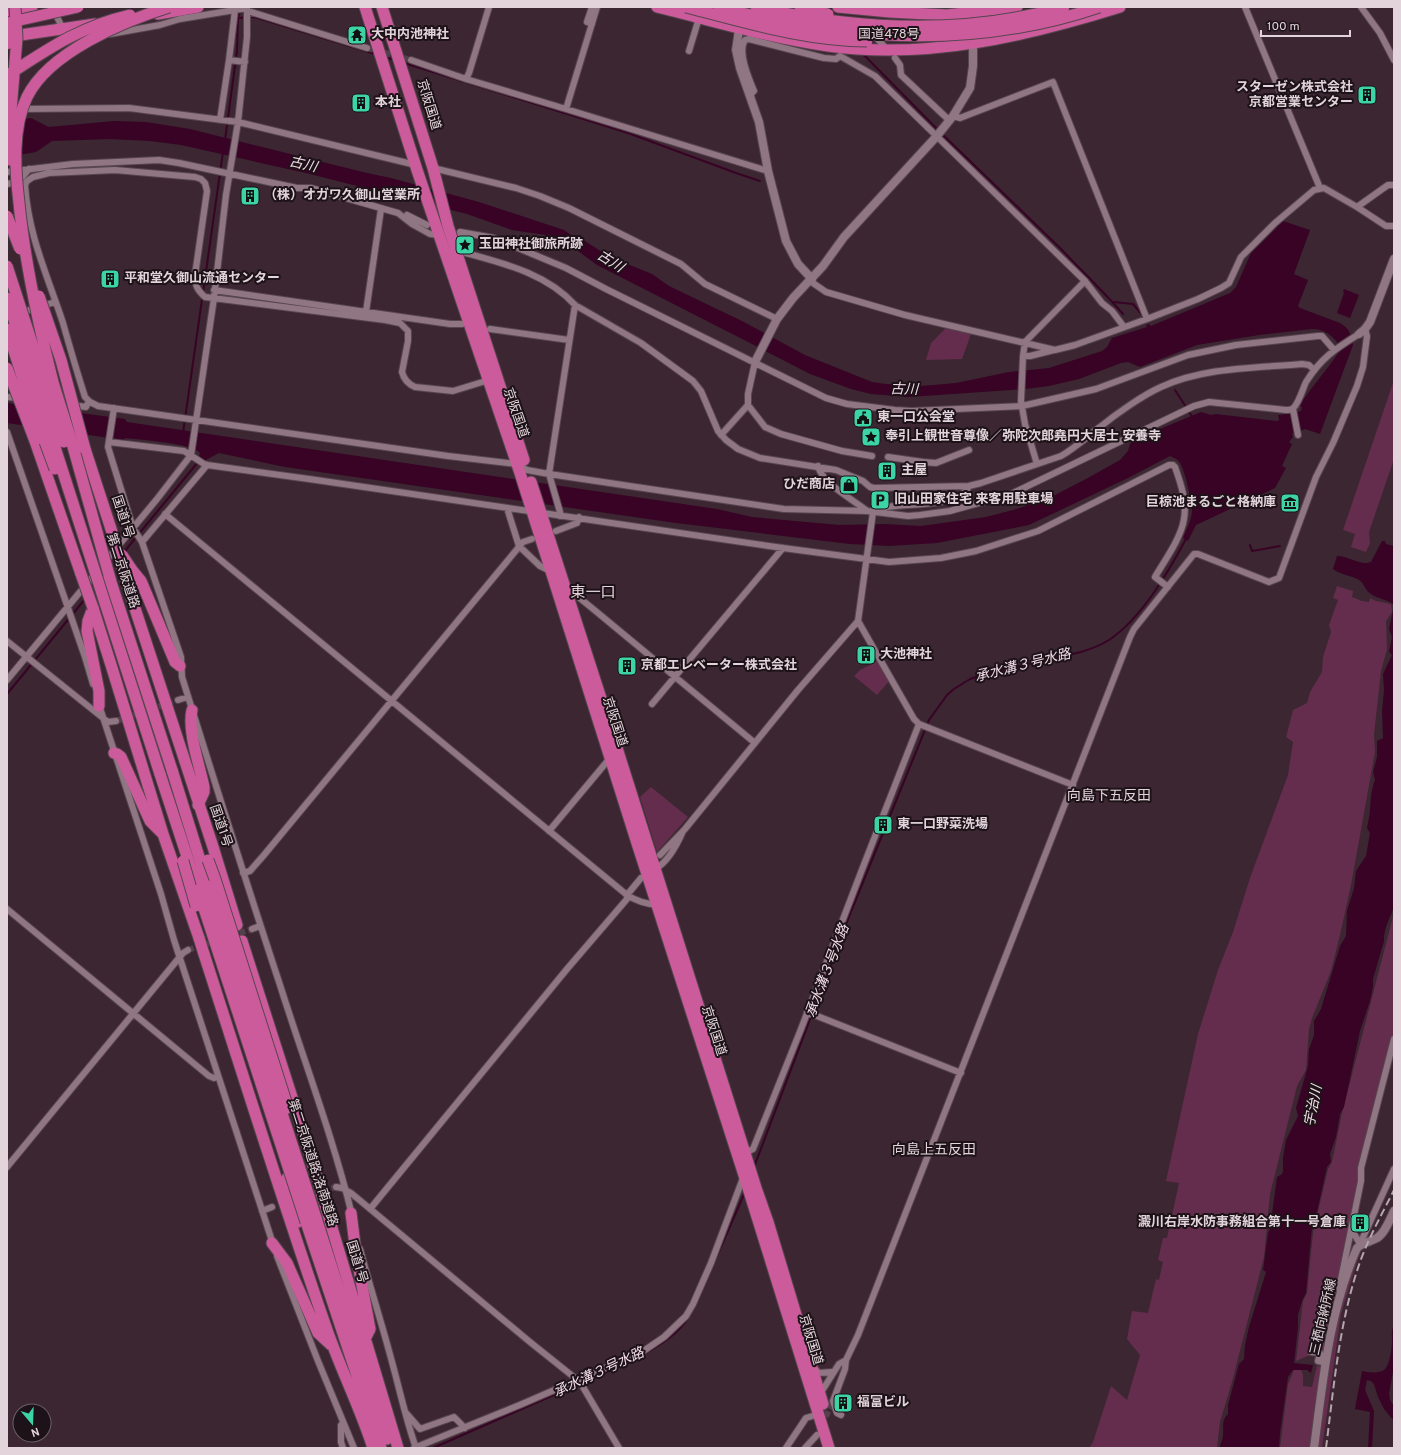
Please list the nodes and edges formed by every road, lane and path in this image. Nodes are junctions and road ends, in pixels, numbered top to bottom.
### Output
1 (16, 7) edge
2 (32, 7) edge
3 (78, 7) edge
4 (168, 7) edge
5 (198, 7) edge
6 (365, 7) edge
7 (382, 7) edge
8 (489, 7) edge
9 (592, 7) edge
10 (597, 7) edge
11 (657, 7) edge
12 (686, 7) edge
13 (719, 7) edge
14 (742, 7) edge
15 (756, 7) edge
16 (800, 7) edge
17 (838, 7) edge
18 (1017, 7) edge
19 (1064, 7) edge
20 (1099, 7) edge
21 (1120, 7) edge
22 (1245, 7) edge
23 (1360, 7) edge
24 (247, 9) edge
25 (235, 10) junction
26 (965, 10) edge
27 (54, 11) dead end
28 (851, 12) dead end
29 (7, 13) edge
30 (699, 18) junction
31 (7, 23) edge
32 (592, 24) junction
33 (61, 25) dead end
34 (884, 26) junction
35 (739, 28) junction
36 (7, 37) edge
37 (67, 38) dead end
38 (971, 38) junction
39 (349, 43) junction
40 (7, 44) edge
41 (371, 45) junction
42 (884, 46) dead end
43 (689, 51) dead end
44 (895, 58) dead end
45 (229, 60) junction
46 (411, 60) tunnel mouth
47 (1394, 60) edge
48 (245, 62) junction
49 (7, 75) edge
50 (466, 79) junction
51 (750, 95) junction
52 (7, 109) edge
53 (566, 109) junction
54 (220, 120) junction
55 (950, 120) junction
56 (238, 124) junction
57 (936, 137) junction
58 (417, 167) junction
59 (28, 169) junction
60 (434, 170) junction
61 (230, 171) junction
62 (768, 171) junction
63 (7, 172) edge
64 (18, 182) junction
65 (7, 184) edge
66 (25, 185) junction
67 (1394, 185) edge
68 (1320, 188) junction
69 (1357, 207) junction
70 (381, 209) junction
71 (398, 213) junction
72 (7, 216) edge
73 (432, 224) junction
74 (1394, 226) edge
75 (462, 234) dead end
76 (440, 235) junction
77 (498, 241) junction
78 (466, 253) junction
79 (1394, 259) edge
80 (460, 263) junction
81 (7, 266) edge
82 (811, 280) junction
83 (1084, 281) junction
84 (214, 290) junction
85 (7, 298) edge
86 (214, 298) junction
87 (55, 302) junction
88 (575, 305) junction
89 (366, 312) junction
90 (7, 317) edge
91 (1147, 319) junction
92 (776, 321) junction
93 (462, 324) dead end
94 (1124, 327) junction
95 (7, 329) edge
96 (490, 329) dead end
97 (1365, 329) junction
98 (1358, 334) joint
99 (569, 340) junction
100 (1025, 342) junction
101 (7, 346) edge
102 (1336, 348) junction
103 (1055, 350) junction
104 (1023, 358) junction
105 (756, 361) junction
106 (7, 368) edge
107 (1314, 370) junction
108 (489, 380) junction
109 (54, 383) junction
110 (7, 397) edge
111 (89, 401) junction
112 (1022, 403) junction
113 (31, 404) junction
114 (748, 405) junction
115 (114, 408) junction
116 (1292, 409) junction
117 (196, 419) junction
118 (7, 432) edge
119 (721, 435) junction
120 (1298, 435) dead end
121 (109, 441) junction
122 (970, 450) dead end
123 (192, 454) junction
124 (872, 456) dead end
125 (888, 457) dead end
126 (1037, 464) junction
127 (205, 465) junction
128 (818, 466) junction
129 (523, 470) junction
130 (549, 476) junction
131 (969, 486) junction
132 (507, 508) junction
133 (536, 510) junction
134 (871, 513) junction
135 (165, 514) junction
136 (560, 514) junction
137 (579, 518) junction
138 (133, 530) junction
139 (556, 531) dead end
140 (112, 532) junction
141 (532, 539) dead end
142 (141, 541) junction
143 (519, 546) junction
144 (783, 548) junction
145 (867, 558) junction
146 (552, 572) junction
147 (111, 582) junction
148 (1166, 586) junction
149 (99, 588) junction
150 (569, 597) junction
151 (68, 608) junction
152 (93, 608) junction
153 (858, 621) junction
154 (7, 641) edge
155 (28, 658) junction
156 (180, 666) junction
157 (675, 677) junction
158 (7, 680) edge
159 (188, 697) junction
160 (178, 700) tunnel mouth
161 (391, 701) junction
162 (652, 704) dead end
163 (99, 706) junction
164 (192, 710) junction
165 (102, 718) junction
166 (921, 724) junction
167 (107, 731) junction
168 (755, 743) junction
169 (114, 753) junction
170 (610, 758) junction
171 (172, 770) junction
172 (160, 774) junction
173 (1073, 785) junction
174 (198, 805) junction
175 (684, 829) junction
176 (549, 831) junction
177 (163, 834) junction
178 (660, 855) dead end
179 (655, 869) junction
180 (243, 873) junction
181 (641, 878) dead end
182 (203, 888) junction
183 (627, 895) junction
184 (658, 905) junction
185 (7, 909) edge
186 (260, 926) junction
187 (252, 929) tunnel mouth
188 (177, 948) junction
189 (180, 957) junction
190 (134, 1013) junction
191 (809, 1013) junction
192 (1394, 1039) edge
193 (1394, 1050) edge
194 (961, 1073) junction
195 (218, 1076) junction
196 (304, 1138) junction
197 (745, 1153) junction
198 (7, 1167) edge
199 (1394, 1169) edge
200 (746, 1173) junction
201 (346, 1191) junction
202 (754, 1192) junction
203 (356, 1197) junction
204 (272, 1207) dead end
205 (350, 1208) junction
206 (370, 1209) junction
207 (1394, 1210) edge
208 (262, 1211) junction
209 (1350, 1236) junction
210 (272, 1242) junction
211 (1360, 1244) junction
212 (304, 1262) junction
213 (365, 1339) junction
214 (334, 1349) junction
215 (1311, 1352) dead end
216 (846, 1360) junction
217 (812, 1367) junction
218 (832, 1372) junction
219 (578, 1381) junction
220 (820, 1394) junction
221 (405, 1412) junction
222 (818, 1414) junction
223 (841, 1415) dead end
224 (343, 1423) junction
225 (465, 1428) junction
226 (817, 1435) dead end
227 (343, 1448) edge
228 (354, 1448) edge
229 (373, 1448) edge
230 (381, 1448) edge
231 (390, 1448) edge
232 (398, 1448) edge
233 (415, 1448) edge
234 (619, 1448) edge
235 (786, 1448) edge
236 (805, 1448) edge
237 (829, 1448) edge
238 (837, 1448) edge
239 (1314, 1448) edge

1 - 40 highway, bridge
1 - 109 highway, bridge
2 - 29 highway
3 - 31 highway, bridge
4 - 49 highway, bridge
4 - 109 highway, bridge
5 - 36 highway
6 - 41 highway, 京阪国道
7 - 60 highway, 京阪国道
8 - 50 street
9 - 32 street
10 - 32 street
11 - 30 highway, 国道478号
12 - 38 highway, bridge
13 - 38 highway, bridge
14 - 35 street
15 - 34 highway, bridge
16 - 34 highway, bridge
17 - 26 highway, 国道478号
18 - 26 highway, 国道478号
19 - 34 highway, bridge
20 - 38 highway, bridge
21 - 38 highway, 国道478号
22 - 68 street
23 - 47 street
24 - 25 street
24 - 39 street
24 - 48 street
25 - 37 street
25 - 45 street
26 - 38 street
27 - 33 street
28 - 42 street
30 - 35 highway, 国道478号
30 - 43 street
32 - 53 street
35 - 38 highway, 国道478号
35 - 51 street
38 - 55 street
39 - 41 street
39 - 41 street
41 - 58 highway, 京阪国道
44 - 55 street
45 - 48 street
45 - 54 street
46 - 50 street
48 - 56 street
50 - 53 street
51 - 57 street
51 - 62 street
52 - 54 street
53 - 62 street
54 - 56 street
55 - 57 street
55 - 91 street
56 - 58 street
56 - 61 street
57 - 82 street
57 - 83 street
58 - 73 highway, 京阪国道
59 - 61 street
59 - 63 street
59 - 64 street
60 - 80 highway, 京阪国道
60 - 92 street
61 - 70 street
61 - 84 street
62 - 82 street
64 - 65 street
64 - 66 street
66 - 86 street
66 - 87 street
67 - 69 street
68 - 69 street
68 - 91 street
69 - 74 street
70 - 71 street
70 - 89 street
71 - 73 street
71 - 76 street
72 - 140 highway, 国道1号, bridge
73 - 76 highway, 京阪国道
75 - 77 street
76 - 108 highway, 京阪国道
77 - 78 street
77 - 105 street
78 - 80 street
78 - 88 street
79 - 97 street
80 - 129 highway, 京阪国道
81 - 147 highway, 第二京阪道路, bridge
82 - 92 street
82 - 100 street
83 - 94 street
83 - 100 street
84 - 86 street
84 - 89 street
85 - 149 highway, 第二京阪道路, bridge
86 - 108 street
86 - 117 street
87 - 90 street
87 - 111 street
88 - 99 street
88 - 119 street
89 - 93 street
91 - 94 street
92 - 105 street
94 - 103 street
95 - 113 highway, bridge
96 - 99 street
97 - 98 street
97 - 148 street
98 - 102 street
99 - 130 street
100 - 103 street
100 - 104 street
101 - 113 highway, bridge
102 - 107 street
102 - 112 street
103 - 104 street
104 - 112 street
105 - 112 street
105 - 114 street
106 - 152 highway, bridge
107 - 116 street
107 - 126 street
108 - 129 highway, 京阪国道
109 - 147 highway, bridge
110 - 111 street
111 - 115 street
112 - 126 street
113 - 149 highway, bridge
114 - 119 street
114 - 124 street
115 - 117 street
115 - 121 street
116 - 120 street
116 - 134 street
117 - 123 street
117 - 129 street
118 - 151 street
119 - 128 street
121 - 123 street
121 - 138 street
122 - 125 street
123 - 127 street
123 - 138 street
126 - 131 street
127 - 132 street
127 - 135 street
128 - 131 street
128 - 134 street
129 - 130 street
129 - 133 highway, 京阪国道
130 - 134 street
130 - 136 street
131 - 134 street
132 - 133 street
132 - 143 street
133 - 136 street
133 - 146 highway, 京阪国道
133 - 150 highway, 京阪国道
134 - 145 street
135 - 142 street
135 - 161 street
136 - 137 street
137 - 139 street
137 - 144 street
138 - 142 street
138 - 151 street
140 - 156 highway, bridge
140 - 174 highway, 国道1号, bridge
141 - 143 street
142 - 156 street
143 - 146 street
143 - 161 street
144 - 145 street
144 - 157 street
145 - 148 street
145 - 153 street
146 - 170 highway, 京阪国道
147 - 171 highway, 第二京阪道路, bridge
148 - 173 street
149 - 172 highway, 第二京阪道路, bridge
150 - 157 street
150 - 179 highway, 京阪国道
151 - 155 street
151 - 163 street
152 - 163 highway
152 - 177 highway
153 - 166 street
153 - 168 street
154 - 155 street
155 - 158 street
155 - 165 street
156 - 159 street
157 - 162 street
157 - 168 street
159 - 160 street
159 - 164 street
161 - 176 street
161 - 180 street
163 - 165 street
164 - 174 highway
164 - 180 street
165 - 167 street
165 - 167 street
166 - 173 street
166 - 191 street
167 - 169 street
168 - 175 street
169 - 177 highway
169 - 188 street
170 - 176 street
170 - 184 highway, 京阪国道
171 - 182 highway, 第二京阪道路
171 - 196 highway, bridge
172 - 182 highway, 第二京阪道路
172 - 212 highway, bridge
173 - 194 street
174 - 196 highway, 国道1号
175 - 178 street
175 - 179 street
176 - 183 street
177 - 212 highway, bridge
179 - 197 highway, 京阪国道
180 - 186 street
181 - 183 street
182 - 230 highway, 第二京阪道路;洛南道路, bridge
182 - 231 highway, 第二京阪道路;洛南道路, bridge
183 - 184 street
183 - 206 street
184 - 200 highway, 京阪国道
185 - 190 street
186 - 187 street
186 - 201 street
188 - 189 street
188 - 189 street
189 - 190 street
189 - 195 street
190 - 195 street
190 - 198 street
191 - 194 street
191 - 197 street
192 - 209 street
193 - 211 street
194 - 216 street
195 - 208 street
196 - 213 highway, 国道1号
197 - 200 highway, 京阪国道
199 - 211 street
200 - 202 highway, 京阪国道
200 - 219 street
201 - 203 street
201 - 205 street
202 - 217 highway, 京阪国道
202 - 222 highway, 京阪国道
203 - 205 street
203 - 206 street
204 - 208 street
205 - 213 highway
205 - 221 street
206 - 219 street
207 - 211 street
208 - 210 street
209 - 211 street
209 - 215 street
210 - 214 highway
210 - 224 street
211 - 239 street, 三栖向納所線
212 - 214 highway
213 - 232 highway, 国道1号
214 - 229 highway
216 - 218 street
216 - 223 street
217 - 218 street
217 - 220 highway, 京阪国道
218 - 220 street
219 - 225 street
219 - 234 street
220 - 238 highway, 京阪国道
221 - 225 street
221 - 233 street
222 - 235 street
222 - 237 highway, 京阪国道
224 - 227 street
224 - 228 street
225 - 233 street
226 - 236 street

